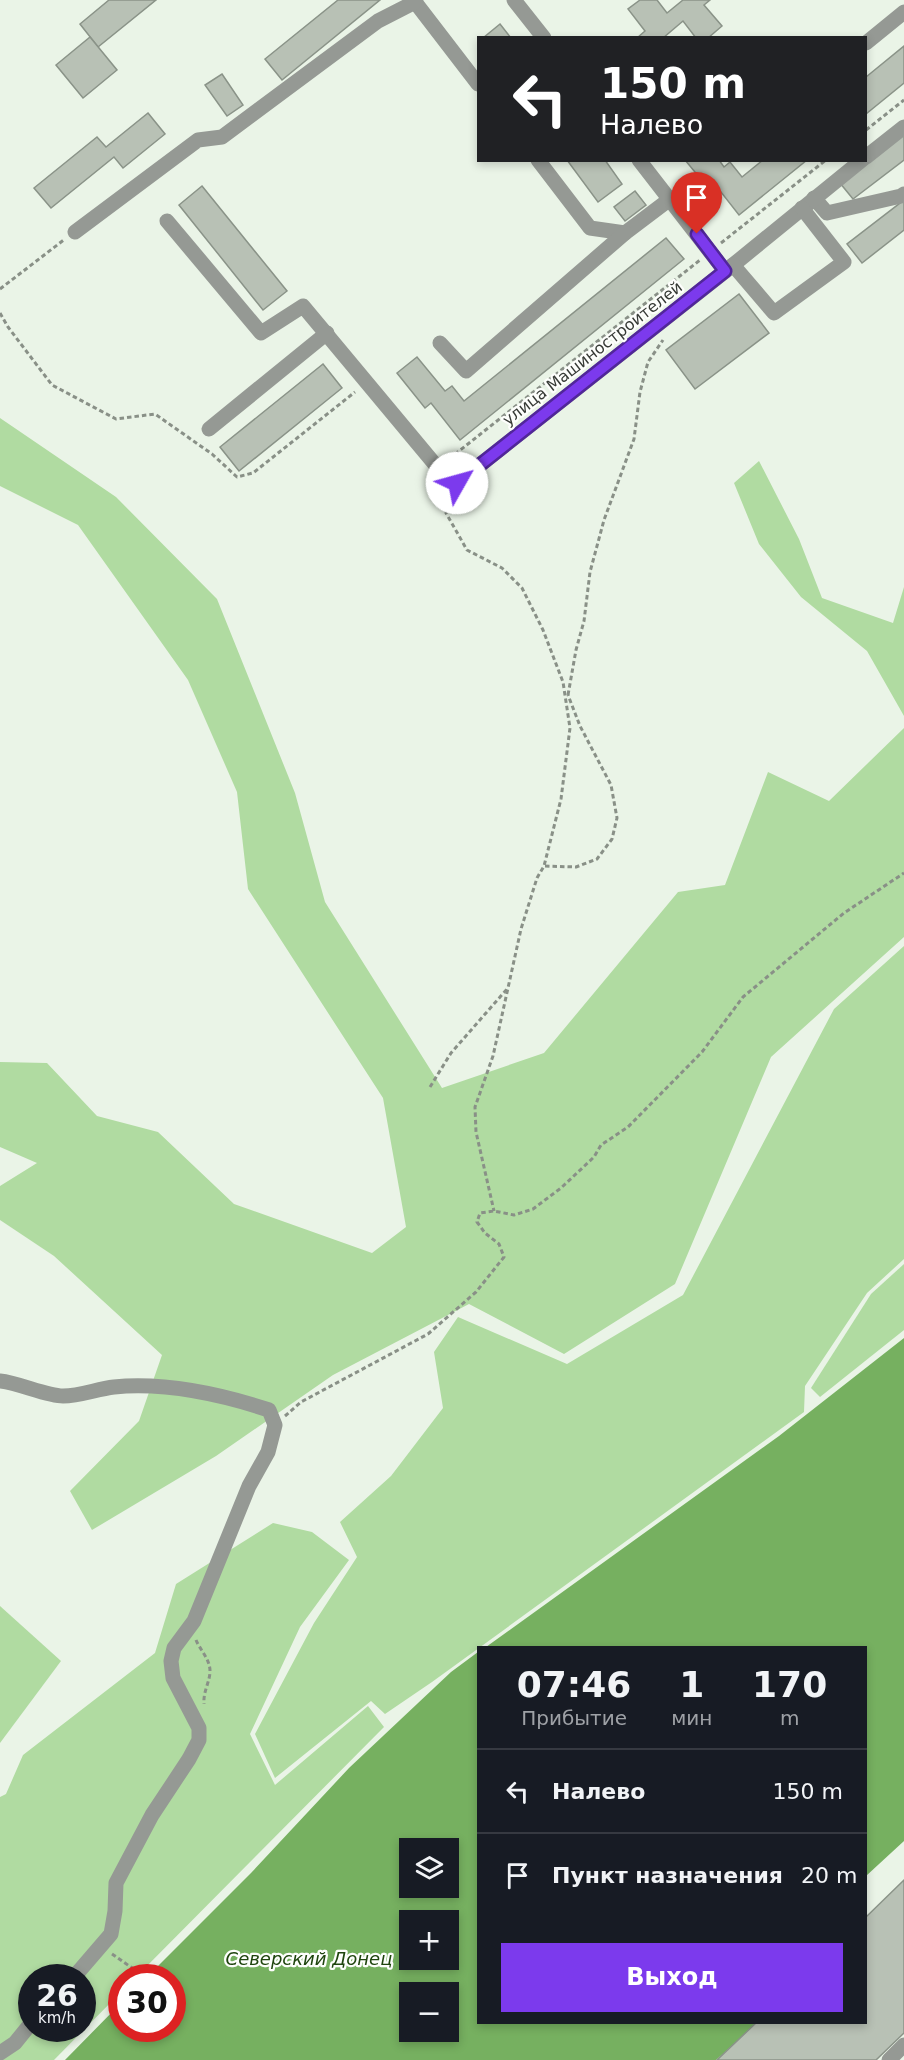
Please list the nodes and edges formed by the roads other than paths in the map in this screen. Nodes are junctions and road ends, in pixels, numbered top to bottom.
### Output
1 (514, 0) edge
2 (416, 1) edge
3 (904, 12) edge
4 (542, 36) edge
5 (867, 42) edge
6 (477, 83) edge
7 (904, 127) edge
8 (867, 157) edge
9 (540, 162) edge
10 (641, 162) edge
11 (859, 162) edge
12 (904, 194) edge
13 (814, 198) junction
14 (669, 199) junction
15 (802, 208) junction
16 (167, 221) dead end
17 (75, 232) road end
18 (625, 233) junction
19 (729, 268) junction
20 (327, 333) junction
21 (440, 343) dead end
22 (209, 429) dead end
23 (0, 1381) edge
24 (85, 1964) edge
25 (18, 2039) edge
26 (904, 2045) edge
27 (0, 2053) edge
28 (889, 2060) edge

1 - 4 street
2 - 6 street
2 - 17 street
3 - 5 street
7 - 8 street
9 - 18 street
10 - 14 street
11 - 13 street, улица Машиностроителей
12 - 13 street
13 - 15 street, улица Машиностроителей
14 - 18 street
14 - 19 street
15 - 19 street, улица Машиностроителей
15 - 19 street
16 - 20 street
18 - 21 street
19 - 20 street, улица Машиностроителей
20 - 22 street
23 - 24 street
25 - 27 street
26 - 28 street

